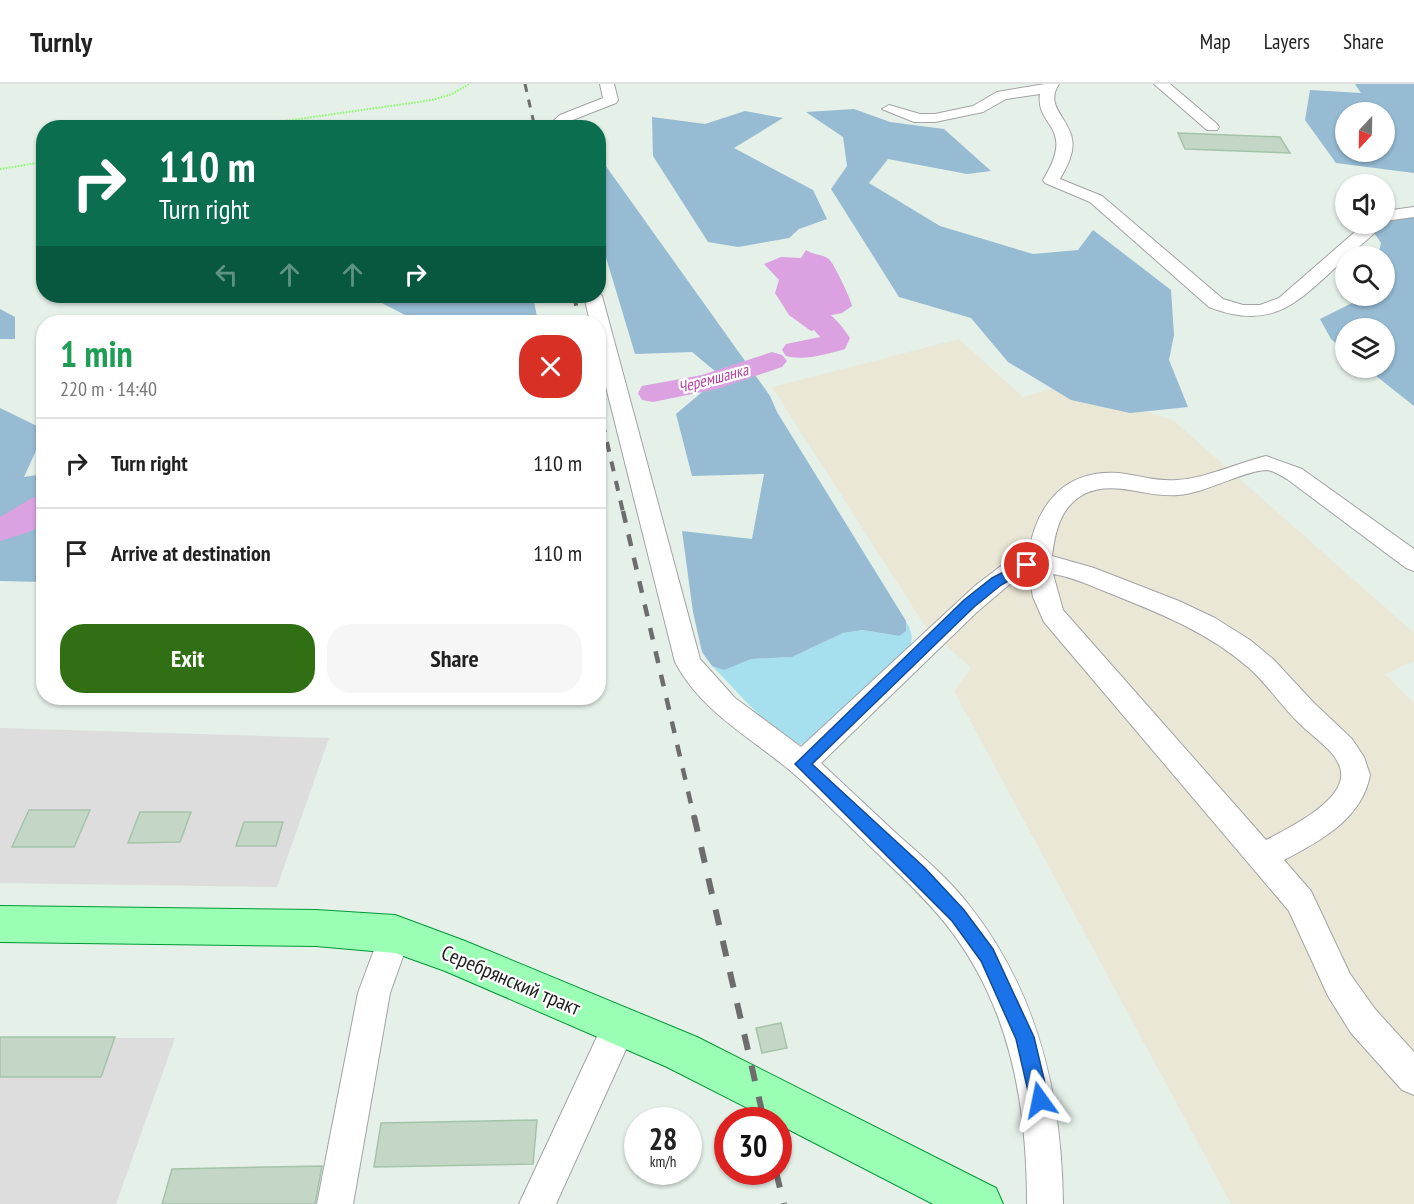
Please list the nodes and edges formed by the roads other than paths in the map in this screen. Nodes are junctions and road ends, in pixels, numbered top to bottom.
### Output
1 (607, 84) edge
2 (1161, 84) edge
3 (1051, 86) edge
4 (889, 109) dead end
5 (563, 120) edge
6 (1212, 127) dead end
7 (1414, 212) edge
8 (1395, 213) edge
9 (1363, 234) edge
10 (606, 346) edge
11 (1414, 562) edge
12 (1039, 564) junction
13 (802, 764) junction
14 (1262, 858) junction
15 (0, 924) edge
16 (395, 934) junction
17 (620, 1025) junction
18 (1414, 1077) edge
19 (335, 1204) edge
20 (537, 1204) edge
21 (980, 1204) edge
22 (1045, 1204) edge

1 - 5 street
2 - 6 street
3 - 4 street
3 - 9 street
7 - 8 street
10 - 13 street
11 - 12 street
12 - 13 street
12 - 14 street
12 - 14 street
13 - 22 street
14 - 18 street
15 - 16 main road, Серебрянский тракт
16 - 17 main road, Серебрянский тракт
16 - 19 street
17 - 20 street
17 - 21 main road, Серебрянский тракт

